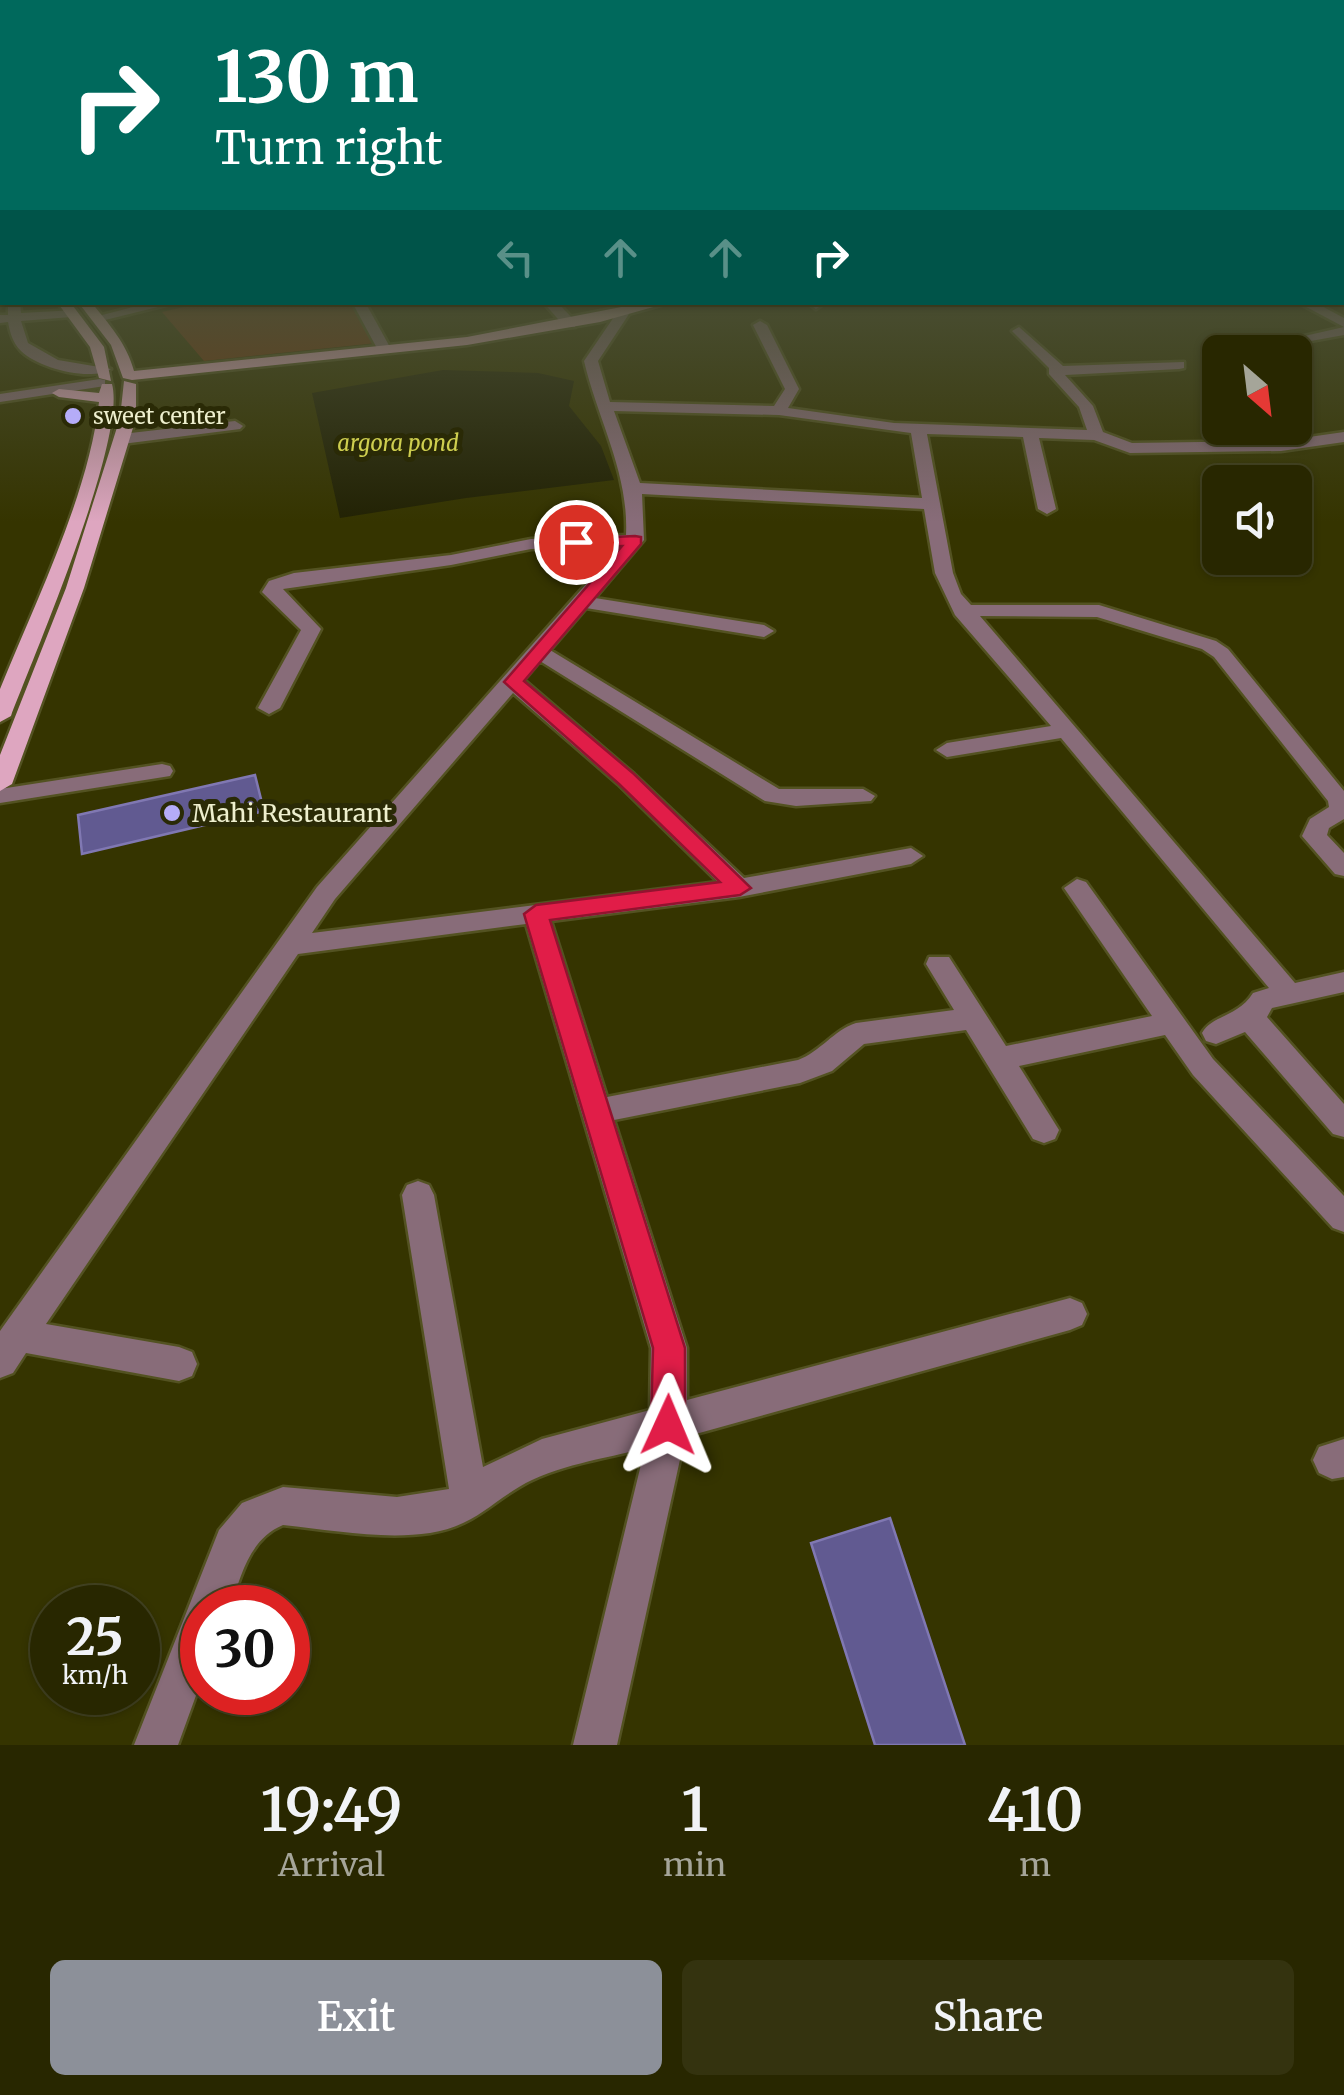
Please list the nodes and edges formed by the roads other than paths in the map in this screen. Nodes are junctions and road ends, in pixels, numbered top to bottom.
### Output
1 (50, 358) edge
2 (100, 358) edge
3 (126, 358) edge
4 (301, 358) edge
5 (592, 358) edge
6 (777, 358) edge
7 (1048, 358) edge
8 (1179, 365) dead end
9 (1058, 369) junction
10 (130, 378) junction
11 (105, 383) junction
12 (59, 392) joint
13 (7, 397) edge
14 (607, 406) junction
15 (779, 411) junction
16 (235, 426) dead end
17 (918, 428) junction
18 (1030, 432) junction
19 (1096, 436) junction
20 (1344, 437) edge
21 (122, 439) junction
22 (1312, 442) edge
23 (1291, 445) edge
24 (632, 488) junction
25 (932, 504) junction
26 (1047, 509) dead end
27 (635, 540) junction
28 (584, 602) junction
29 (962, 610) junction
30 (764, 631) dead end
31 (540, 652) junction
32 (513, 682) junction
33 (269, 708) dead end
34 (0, 716) edge
35 (1064, 732) junction
36 (948, 750) dead end
37 (162, 771) dead end
38 (0, 784) edge
39 (0, 796) edge
40 (863, 796) dead end
41 (911, 856) dead end
42 (1344, 868) edge
43 (740, 888) junction
44 (1077, 888) dead end
45 (536, 914) junction
46 (291, 945) junction
47 (939, 964) dead end
48 (1344, 982) edge
49 (1289, 994) junction
50 (1253, 1016) junction
51 (973, 1018) junction
52 (1172, 1023) junction
53 (1216, 1033) dead end
54 (999, 1059) junction
55 (597, 1111) junction
56 (1344, 1125) edge
57 (1044, 1130) dead end
58 (418, 1195) dead end
59 (1344, 1218) edge
60 (1070, 1314) dead end
61 (9, 1348) edge
62 (179, 1364) dead end
63 (668, 1425) junction
64 (470, 1501) junction
65 (218, 1585) edge
66 (180, 1682) edge
67 (156, 1745) edge
68 (595, 1745) edge

1 - 11 street
2 - 11 main road
3 - 10 main road
4 - 10 main road
5 - 14 street
6 - 15 street
7 - 9 street
8 - 9 street
9 - 19 street
10 - 11 main road
10 - 21 main road
11 - 12 main road
11 - 13 street
11 - 34 main road
12 - 13 street
14 - 15 street
14 - 24 street
15 - 17 street
16 - 21 street
17 - 18 street
17 - 25 street
18 - 19 street
18 - 26 street
19 - 23 street
20 - 22 street
21 - 38 main road
24 - 25 street
24 - 27 street
25 - 29 street
27 - 28 street
27 - 33 street
28 - 30 street
28 - 31 street
29 - 35 street
29 - 42 street
31 - 32 street
31 - 40 street
32 - 43 street
32 - 46 street
35 - 36 street
35 - 49 street
37 - 39 street
41 - 43 street
43 - 45 street
44 - 52 street
45 - 46 street
45 - 55 street
46 - 61 street
47 - 51 street
48 - 49 street
49 - 50 street
50 - 53 street
50 - 56 street
51 - 54 street
51 - 55 street
52 - 54 street
52 - 59 street
54 - 57 street
55 - 63 street
58 - 64 street
60 - 63 street
61 - 62 street
63 - 64 street
63 - 68 street
64 - 65 street
66 - 67 street

